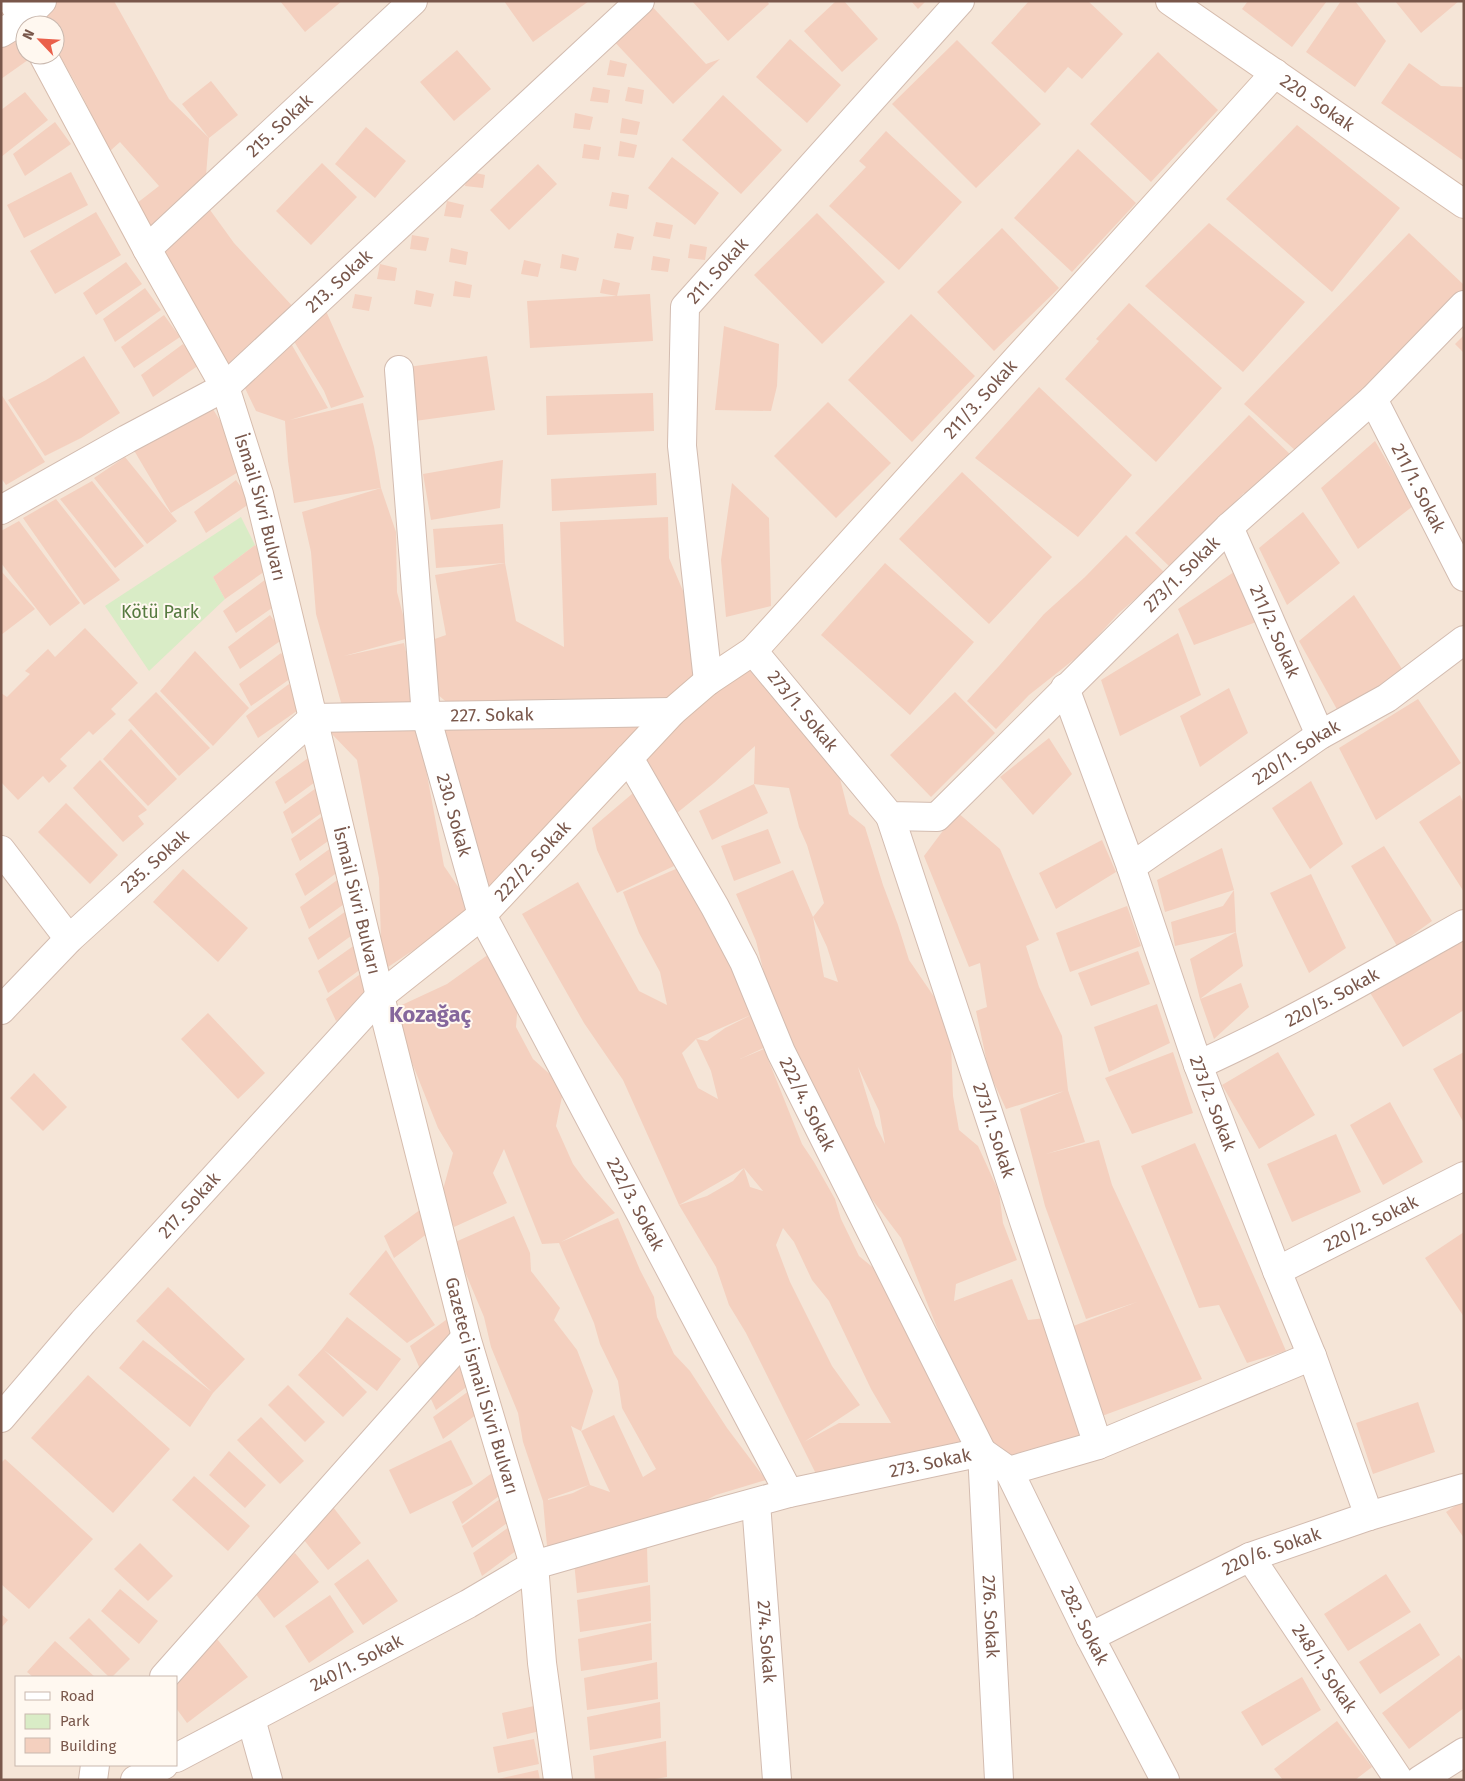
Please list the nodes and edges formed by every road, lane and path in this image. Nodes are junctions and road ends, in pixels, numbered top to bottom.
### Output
1 (412, 1) edge
2 (640, 1) edge
3 (960, 1) edge
4 (1170, 1) edge
5 (48, 65) edge
6 (1275, 73) junction
7 (1460, 199) edge
8 (147, 249) junction
9 (1464, 305) edge
10 (399, 370) dead end
11 (225, 387) junction
12 (1373, 399) junction
13 (3, 504) edge
14 (1229, 527) junction
15 (1464, 577) edge
16 (1464, 640) edge
17 (753, 651) junction
18 (708, 680) junction
19 (1065, 688) junction
20 (672, 712) junction
21 (426, 716) junction
22 (313, 718) junction
23 (1320, 735) junction
24 (629, 758) junction
25 (890, 816) junction
26 (1, 850) edge
27 (1131, 867) junction
28 (482, 915) junction
29 (1464, 924) edge
30 (69, 939) junction
31 (380, 996) junction
32 (1, 1010) edge
33 (1198, 1065) junction
34 (1464, 1176) edge
35 (1277, 1271) junction
36 (466, 1337) junction
37 (1312, 1356) junction
38 (1, 1418) edge
39 (1098, 1445) junction
40 (982, 1452) junction
41 (1009, 1471) junction
42 (1464, 1488) edge
43 (789, 1493) junction
44 (756, 1503) junction
45 (1369, 1516) junction
46 (1250, 1557) junction
47 (534, 1565) junction
48 (1090, 1637) junction
49 (165, 1676) edge
50 (251, 1718) junction
51 (1464, 1752) edge
52 (178, 1757) edge
53 (95, 1766) edge
54 (162, 1766) edge
55 (93, 1780) edge
56 (135, 1780) edge
57 (268, 1780) edge
58 (558, 1780) edge
59 (777, 1780) edge
60 (999, 1780) edge
61 (1164, 1780) edge
62 (1399, 1780) edge
63 (1420, 1780) edge

1 - 8 street, 215. Sokak
2 - 11 street, 213. Sokak
3 - 18 street, 211. Sokak
4 - 6 street, 220. Sokak
5 - 8 street, İsmail Sivri Bulvarı
6 - 7 street, 220. Sokak
6 - 17 street, 211/3. Sokak
8 - 11 street, İsmail Sivri Bulvarı
9 - 12 street, 273/1. Sokak
10 - 21 street, 230. Sokak
11 - 13 street, 213. Sokak
11 - 22 street, İsmail Sivri Bulvarı
12 - 14 street, 273/1. Sokak
12 - 15 street, 211/1. Sokak
14 - 19 street, 273/1. Sokak
14 - 23 street, 211/2. Sokak
16 - 23 street, 220/1. Sokak
17 - 18 street, 211/3. Sokak
17 - 25 street, 273/1. Sokak
18 - 20 street, 211/3. Sokak
19 - 25 street, 273/1. Sokak
19 - 27 street, 273/2. Sokak
20 - 21 street, 227. Sokak
20 - 24 street, 222/2. Sokak
21 - 22 street, 227. Sokak
21 - 28 street, 230. Sokak
22 - 30 street, 235. Sokak
22 - 31 street, İsmail Sivri Bulvarı
23 - 27 street, 220/1. Sokak
24 - 28 street, 222/2. Sokak
24 - 40 street, 222/4. Sokak
25 - 39 street, 273/1. Sokak
26 - 30 street
27 - 33 street, 273/2. Sokak
28 - 31 street, 222/2. Sokak
28 - 43 street, 222/3. Sokak
29 - 33 street, 220/5. Sokak
30 - 32 street, 235. Sokak
31 - 36 street, Gazeteci İsmail Sivri Bulvarı
31 - 38 street, 217. Sokak
33 - 35 street, 273/2. Sokak
34 - 35 street, 220/2. Sokak
35 - 37 street, 273/2. Sokak
36 - 47 street, Gazeteci İsmail Sivri Bulvarı
36 - 49 street
37 - 39 street
37 - 45 street, 273/2. Sokak
39 - 41 street
40 - 41 street, 273. Sokak
40 - 43 street, 273. Sokak
40 - 60 street, 276. Sokak
41 - 48 street, 282. Sokak
42 - 45 street, 220/6. Sokak
43 - 44 street, 273. Sokak
44 - 47 street, 273. Sokak
44 - 59 street, 274. Sokak
45 - 46 street, 220/6. Sokak
46 - 48 street, 220/6. Sokak
46 - 62 street, 248/1. Sokak
47 - 50 street, 240/1. Sokak
47 - 58 street, Gazeteci İsmail Sivri Bulvarı
48 - 61 street, 282. Sokak
50 - 52 street, 240/1. Sokak
50 - 57 street
51 - 63 street
53 - 55 street
54 - 56 street

